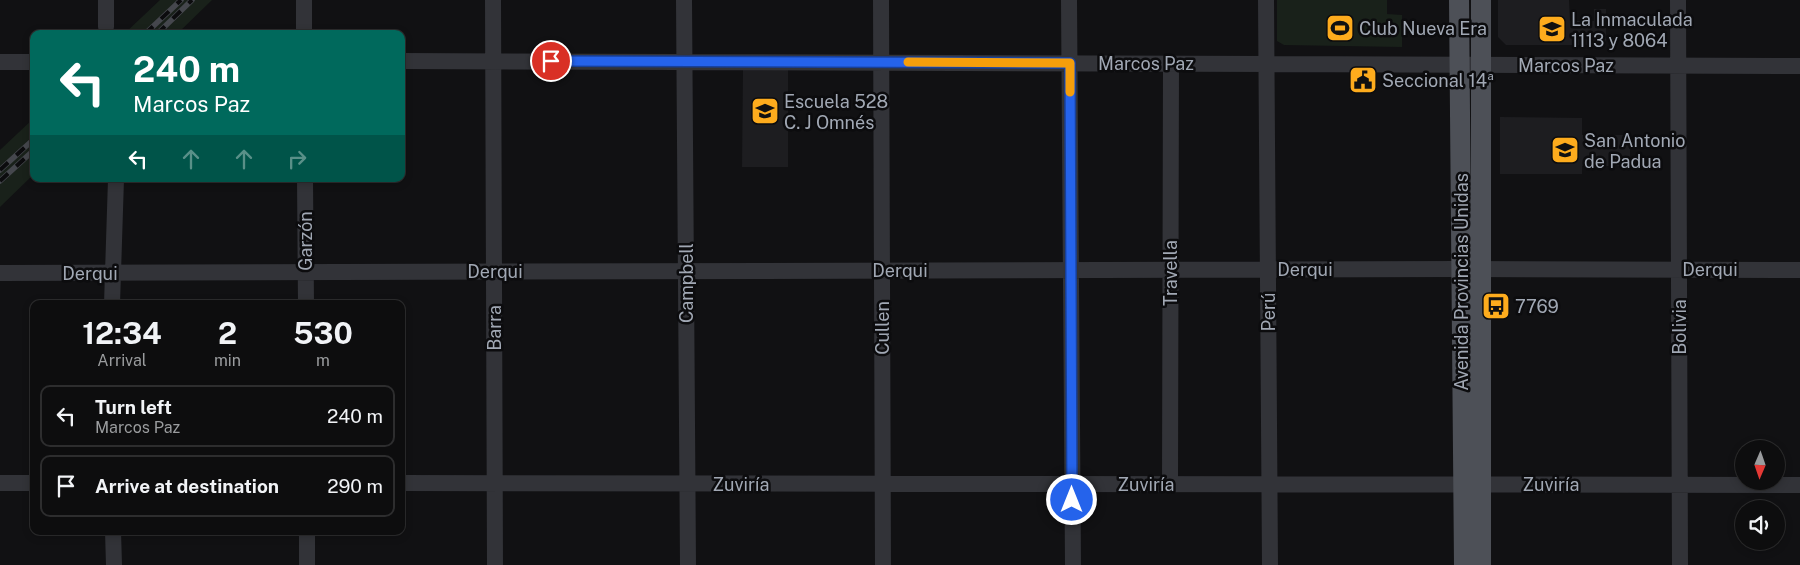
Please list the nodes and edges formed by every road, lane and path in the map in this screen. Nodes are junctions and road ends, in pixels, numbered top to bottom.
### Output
1 (106, 0) edge
2 (304, 0) edge
3 (494, 0) edge
4 (684, 0) edge
5 (881, 0) edge
6 (1070, 0) edge
7 (1266, 0) edge
8 (1458, 0) edge
9 (1481, 0) edge
10 (1678, 0) edge
11 (106, 26) dead end
12 (304, 30) edge
13 (405, 61) edge
14 (494, 61) junction
15 (0, 62) edge
16 (30, 62) edge
17 (685, 62) junction
18 (881, 62) junction
19 (1070, 63) junction
20 (1171, 63) junction
21 (1267, 63) junction
22 (1459, 65) junction
23 (1481, 65) junction
24 (1678, 65) junction
25 (1800, 66) edge
26 (116, 182) edge
27 (305, 182) edge
28 (1268, 269) junction
29 (1461, 269) junction
30 (1481, 269) junction
31 (1679, 269) junction
32 (882, 270) junction
33 (1071, 270) junction
34 (1170, 270) junction
35 (1800, 270) edge
36 (494, 271) junction
37 (686, 271) junction
38 (112, 272) junction
39 (306, 272) junction
40 (0, 273) edge
41 (112, 300) edge
42 (306, 300) edge
43 (0, 483) edge
44 (30, 484) edge
45 (405, 484) edge
46 (494, 484) junction
47 (687, 484) junction
48 (883, 484) junction
49 (1072, 484) junction
50 (1170, 484) junction
51 (1269, 484) junction
52 (1472, 484) junction
53 (1680, 484) junction
54 (1800, 485) edge
55 (113, 535) edge
56 (307, 535) edge
57 (114, 565) edge
58 (307, 565) edge
59 (495, 565) edge
60 (688, 565) edge
61 (883, 565) edge
62 (1072, 565) edge
63 (1270, 565) edge
64 (1464, 565) edge
65 (1481, 565) edge
66 (1680, 565) edge

1 - 11 street
2 - 12 street
3 - 14 street, Barra
4 - 17 street, Campbell
5 - 18 street, Cullen
6 - 19 street
7 - 21 street, Perú
8 - 22 main road, Avenida Provincias Unidas
9 - 23 main road, Avenida Provincias Unidas
10 - 24 street, Bolivia
13 - 14 street, Marcos Paz
14 - 17 street, Marcos Paz
14 - 36 street, Barra
15 - 16 street
17 - 18 street, Marcos Paz
17 - 37 street, Campbell
18 - 19 street, Marcos Paz
18 - 32 street, Cullen
19 - 20 street, Marcos Paz
19 - 33 street
20 - 21 street, Marcos Paz
20 - 34 street, Travella
21 - 22 street, Marcos Paz
21 - 28 street, Perú
22 - 23 street, Marcos Paz
22 - 29 main road, Avenida Provincias Unidas
23 - 24 street, Marcos Paz
23 - 30 main road, Avenida Provincias Unidas
24 - 25 street, Marcos Paz
24 - 31 street, Bolivia
26 - 38 street
27 - 39 street, Garzón
28 - 29 street, Derqui
28 - 34 street, Derqui
28 - 51 street, Perú
29 - 30 street, Derqui
29 - 52 main road, Avenida Provincias Unidas
30 - 31 street, Derqui
30 - 52 main road, Avenida Provincias Unidas
31 - 35 street, Derqui
31 - 53 street, Bolivia
32 - 33 street, Derqui
32 - 37 street, Derqui
32 - 48 street, Cullen
33 - 34 street, Derqui
33 - 49 street
34 - 50 street, Travella
36 - 37 street, Derqui
36 - 39 street, Derqui
36 - 46 street, Barra
37 - 47 street, Campbell
38 - 39 street, Derqui
38 - 40 street, Derqui
38 - 41 street
39 - 42 street, Garzón
43 - 44 street
45 - 46 street, Zuviría
46 - 47 street, Zuviría
46 - 59 street, Barra
47 - 48 street, Zuviría
47 - 60 street, Campbell
48 - 49 street, Zuviría
48 - 61 street, Cullen
49 - 50 street, Zuviría
49 - 62 street
50 - 51 street, Zuviría
51 - 52 street, Zuviría
51 - 63 street, Perú
52 - 53 street, Zuviría
52 - 64 main road, Avenida Provincias Unidas
52 - 65 main road, Avenida Provincias Unidas
53 - 54 street, Zuviría
53 - 66 street, Bolivia
55 - 57 street
56 - 58 street

